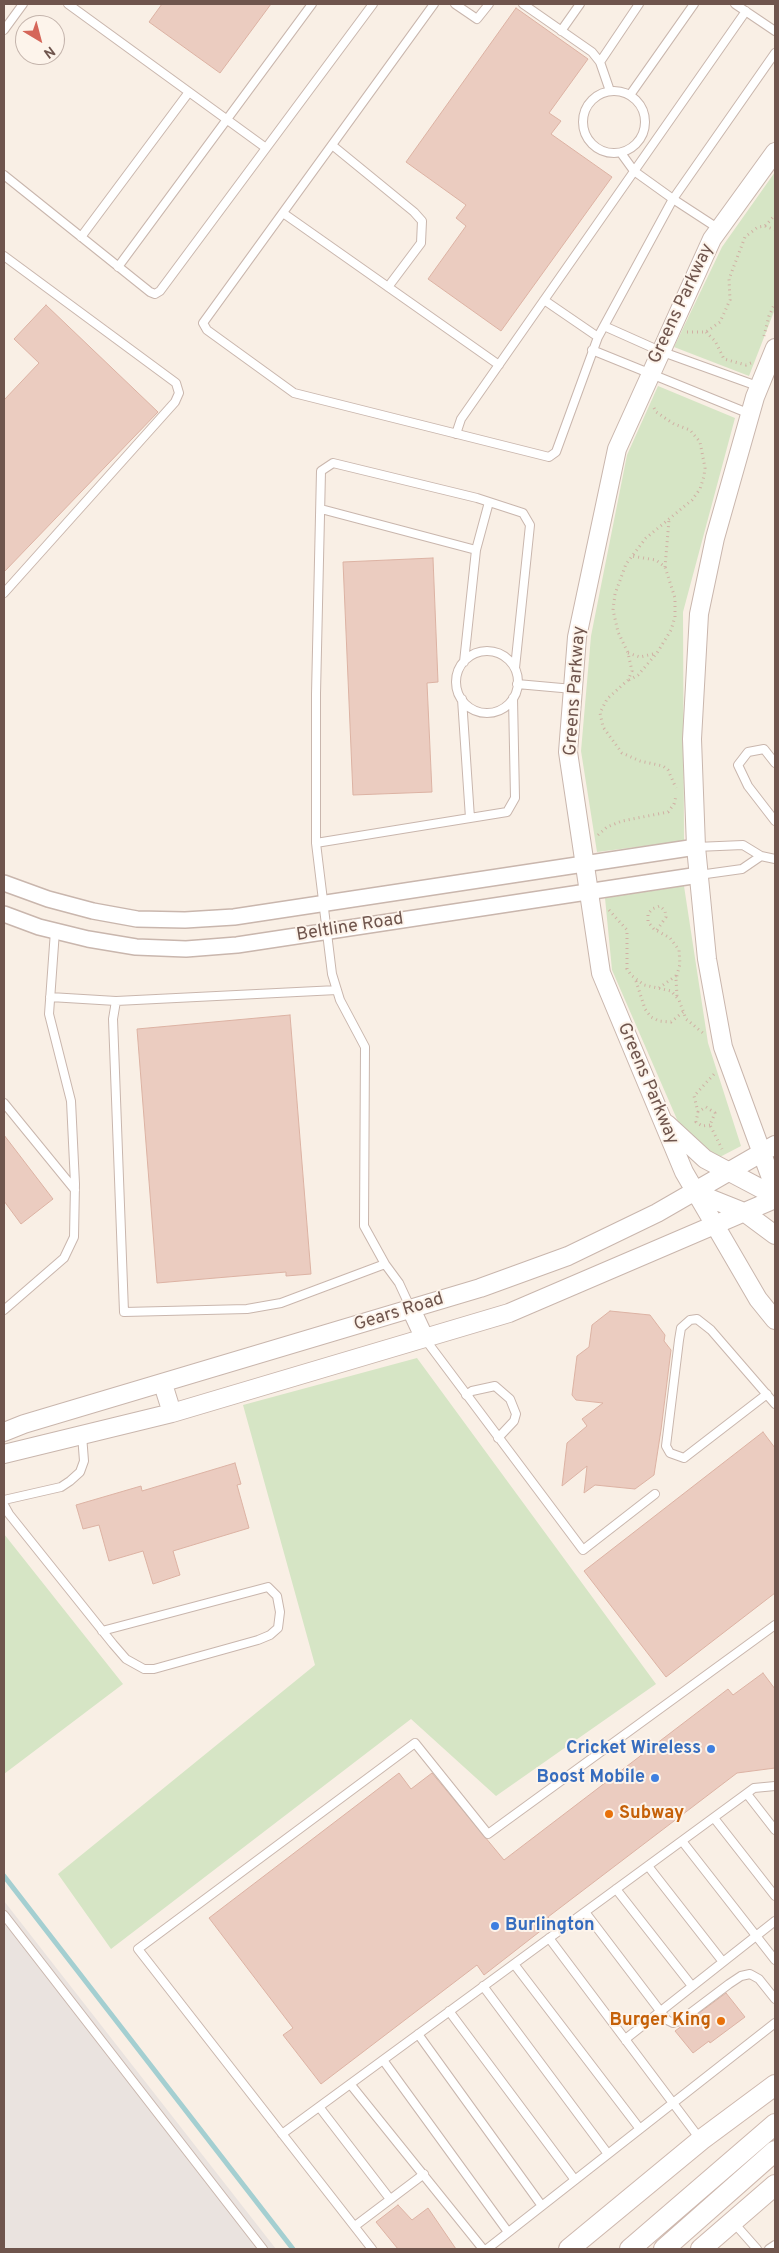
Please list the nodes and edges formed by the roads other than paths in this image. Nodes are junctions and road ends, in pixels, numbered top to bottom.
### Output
1 (23, 4) edge
2 (68, 4) edge
3 (312, 4) edge
4 (373, 4) edge
5 (434, 4) edge
6 (455, 4) edge
7 (489, 4) edge
8 (523, 4) edge
9 (580, 4) edge
10 (639, 4) edge
11 (694, 4) edge
12 (735, 4) edge
13 (746, 11) junction
14 (4, 30) edge
15 (561, 30) junction
16 (775, 31) edge
17 (775, 53) edge
18 (600, 62) junction
19 (610, 91) junction
20 (189, 92) junction
21 (630, 95) junction
22 (227, 119) junction
23 (332, 144) junction
24 (266, 148) junction
25 (775, 152) edge
26 (621, 153) junction
27 (634, 171) junction
28 (4, 175) edge
29 (673, 199) junction
30 (283, 213) junction
31 (719, 229) junction
32 (81, 237) junction
33 (7, 258) edge
34 (118, 267) junction
35 (4, 268) edge
36 (388, 287) junction
37 (544, 300) junction
38 (604, 326) junction
39 (598, 337) junction
40 (769, 343) edge
41 (592, 350) junction
42 (660, 351) junction
43 (499, 365) junction
44 (650, 374) junction
45 (760, 388) junction
46 (751, 414) junction
47 (456, 434) junction
48 (489, 502) junction
49 (321, 509) junction
50 (476, 550) junction
51 (4, 593) edge
52 (464, 662) junction
53 (515, 668) junction
54 (517, 684) junction
55 (573, 689) junction
56 (513, 698) junction
57 (462, 700) junction
58 (775, 763) edge
59 (470, 818) junction
60 (775, 821) edge
61 (316, 843) junction
62 (696, 847) junction
63 (761, 856) junction
64 (775, 859) edge
65 (585, 863) junction
66 (699, 875) junction
67 (4, 883) edge
68 (590, 891) junction
69 (322, 904) junction
70 (4, 914) edge
71 (55, 931) junction
72 (326, 932) junction
73 (337, 990) junction
74 (50, 998) junction
75 (116, 1001) junction
76 (4, 1104) edge
77 (662, 1119) junction
78 (768, 1150) edge
79 (727, 1164) junction
80 (775, 1189) edge
81 (74, 1190) junction
82 (694, 1192) junction
83 (775, 1197) edge
84 (744, 1212) junction
85 (713, 1225) junction
86 (775, 1235) edge
87 (385, 1264) junction
88 (411, 1309) junction
89 (4, 1310) edge
90 (775, 1320) edge
91 (424, 1337) junction
92 (163, 1384) junction
93 (767, 1394) junction
94 (466, 1396) junction
95 (775, 1404) edge
96 (172, 1413) junction
97 (4, 1432) edge
98 (82, 1435) junction
99 (498, 1438) junction
100 (4, 1454) edge
101 (655, 1494) dead end
102 (4, 1500) edge
103 (4, 1505) edge
104 (775, 1625) edge
105 (102, 1631) junction
106 (775, 1786) edge
107 (747, 1794) junction
108 (714, 1818) junction
109 (775, 1830) edge
110 (682, 1841) junction
111 (648, 1866) junction
112 (616, 1889) junction
113 (775, 1896) edge
114 (585, 1912) junction
115 (4, 1915) edge
116 (775, 1921) edge
117 (756, 1937) junction
118 (549, 1938) junction
119 (775, 1960) edge
120 (723, 1962) junction
121 (514, 1964) junction
122 (483, 1986) junction
123 (692, 1986) junction
124 (775, 1999) edge
125 (449, 2011) junction
126 (660, 2012) junction
127 (775, 2023) edge
128 (418, 2034) junction
129 (626, 2041) junction
130 (383, 2060) junction
131 (351, 2085) junction
132 (775, 2085) edge
133 (672, 2104) junction
134 (320, 2108) junction
135 (775, 2124) edge
136 (640, 2129) junction
137 (282, 2134) junction
138 (701, 2140) junction
139 (775, 2151) edge
140 (608, 2154) junction
141 (424, 2174) junction
142 (575, 2180) junction
143 (775, 2185) edge
144 (390, 2199) junction
145 (542, 2206) junction
146 (733, 2221) junction
147 (355, 2226) junction
148 (508, 2232) junction
149 (775, 2245) edge
150 (263, 2249) edge
151 (372, 2249) edge
152 (485, 2249) edge
153 (569, 2249) edge
154 (630, 2249) edge
155 (664, 2249) edge
156 (701, 2249) edge
157 (757, 2249) edge
158 (770, 2249) edge

1 - 14 lane
2 - 20 lane
3 - 22 lane
4 - 24 lane
5 - 23 lane
6 - 7 lane
8 - 15 lane
9 - 15 lane
10 - 18 lane
11 - 21 lane
12 - 13 lane
13 - 16 lane
13 - 27 lane
15 - 18 lane
17 - 29 lane
18 - 19 lane
19 - 21 lane
19 - 26 lane
20 - 22 lane
20 - 32 lane
21 - 26 lane
22 - 24 lane
22 - 34 lane
23 - 30 lane
23 - 36 lane
24 - 34 lane
25 - 31 street, Greens Parkway
26 - 27 lane
27 - 29 lane
27 - 37 lane
28 - 32 lane
29 - 31 lane
29 - 38 lane
30 - 36 lane
30 - 47 lane
31 - 42 street, Greens Parkway
32 - 34 lane
33 - 35 lane
33 - 51 lane
36 - 43 lane
37 - 39 lane
37 - 43 lane
38 - 39 lane
38 - 42 lane
39 - 41 lane
40 - 45 street
41 - 44 lane
41 - 47 lane
42 - 44 street, Greens Parkway
42 - 45 lane
43 - 47 lane
44 - 46 lane
44 - 55 street, Greens Parkway
45 - 46 street
46 - 62 street
48 - 49 lane
48 - 50 lane
48 - 53 lane
49 - 50 lane
49 - 61 lane
50 - 52 lane
52 - 53 lane
52 - 57 lane
53 - 54 lane
54 - 55 lane
54 - 56 lane
55 - 65 street, Greens Parkway
56 - 57 lane
56 - 59 lane
57 - 59 lane
58 - 60 lane
59 - 61 lane
61 - 69 lane
62 - 63 lane
62 - 65 street, Beltline Road
62 - 66 street
63 - 64 lane
63 - 66 lane
65 - 68 street, Greens Parkway
65 - 69 street, Beltline Road
66 - 68 street, Beltline Road
66 - 78 street
67 - 69 street, Beltline Road
68 - 72 street, Beltline Road
68 - 77 street, Greens Parkway
69 - 72 lane
70 - 71 street, Beltline Road
71 - 72 street, Beltline Road
71 - 74 lane
72 - 73 lane
73 - 75 lane
73 - 87 lane
74 - 75 lane
74 - 81 lane
75 - 87 lane
76 - 81 lane
77 - 79 street
77 - 82 street, Greens Parkway
78 - 79 street, Gears Road
78 - 80 street
79 - 82 street, Gears Road
79 - 83 street
81 - 89 lane
82 - 84 street
82 - 85 street, Greens Parkway
82 - 88 street, Gears Road
83 - 84 street, Gears Road
84 - 85 street, Gears Road
84 - 86 street
85 - 90 street, Greens Parkway
85 - 91 street, Gears Road
87 - 88 lane
88 - 91 street
88 - 92 street, Gears Road
91 - 94 lane
91 - 96 street, Gears Road
92 - 96 street
92 - 97 street, Gears Road
93 - 93 lane
93 - 95 lane
94 - 99 lane
94 - 99 lane
96 - 98 street, Gears Road
98 - 100 street, Gears Road
98 - 102 lane
99 - 101 lane
103 - 105 lane
104 - 137 lane
105 - 105 lane
106 - 107 lane
107 - 108 lane
107 - 109 lane
108 - 110 lane
108 - 113 lane
110 - 111 lane
110 - 117 lane
111 - 112 lane
111 - 120 lane
112 - 114 lane
112 - 123 lane
114 - 118 lane
114 - 126 lane
115 - 150 lane
116 - 117 lane
117 - 119 lane
117 - 120 lane
118 - 121 lane
118 - 129 lane
120 - 123 lane
121 - 122 lane
121 - 136 lane
122 - 125 lane
122 - 140 lane
123 - 126 lane
124 - 126 lane
125 - 128 lane
125 - 142 lane
126 - 129 lane
127 - 133 lane
128 - 130 lane
128 - 145 lane
129 - 133 lane
130 - 131 lane
130 - 148 lane
131 - 134 lane
131 - 141 lane
132 - 138 main road
133 - 136 lane
133 - 138 lane
134 - 137 lane
134 - 144 lane
135 - 154 main road
136 - 140 lane
137 - 147 lane
138 - 153 main road
139 - 155 main road
140 - 142 lane
141 - 144 lane
141 - 152 lane
142 - 145 lane
143 - 146 main road
144 - 147 lane
145 - 148 lane
146 - 156 main road
146 - 157 lane
147 - 151 lane
148 - 152 lane
149 - 158 lane

